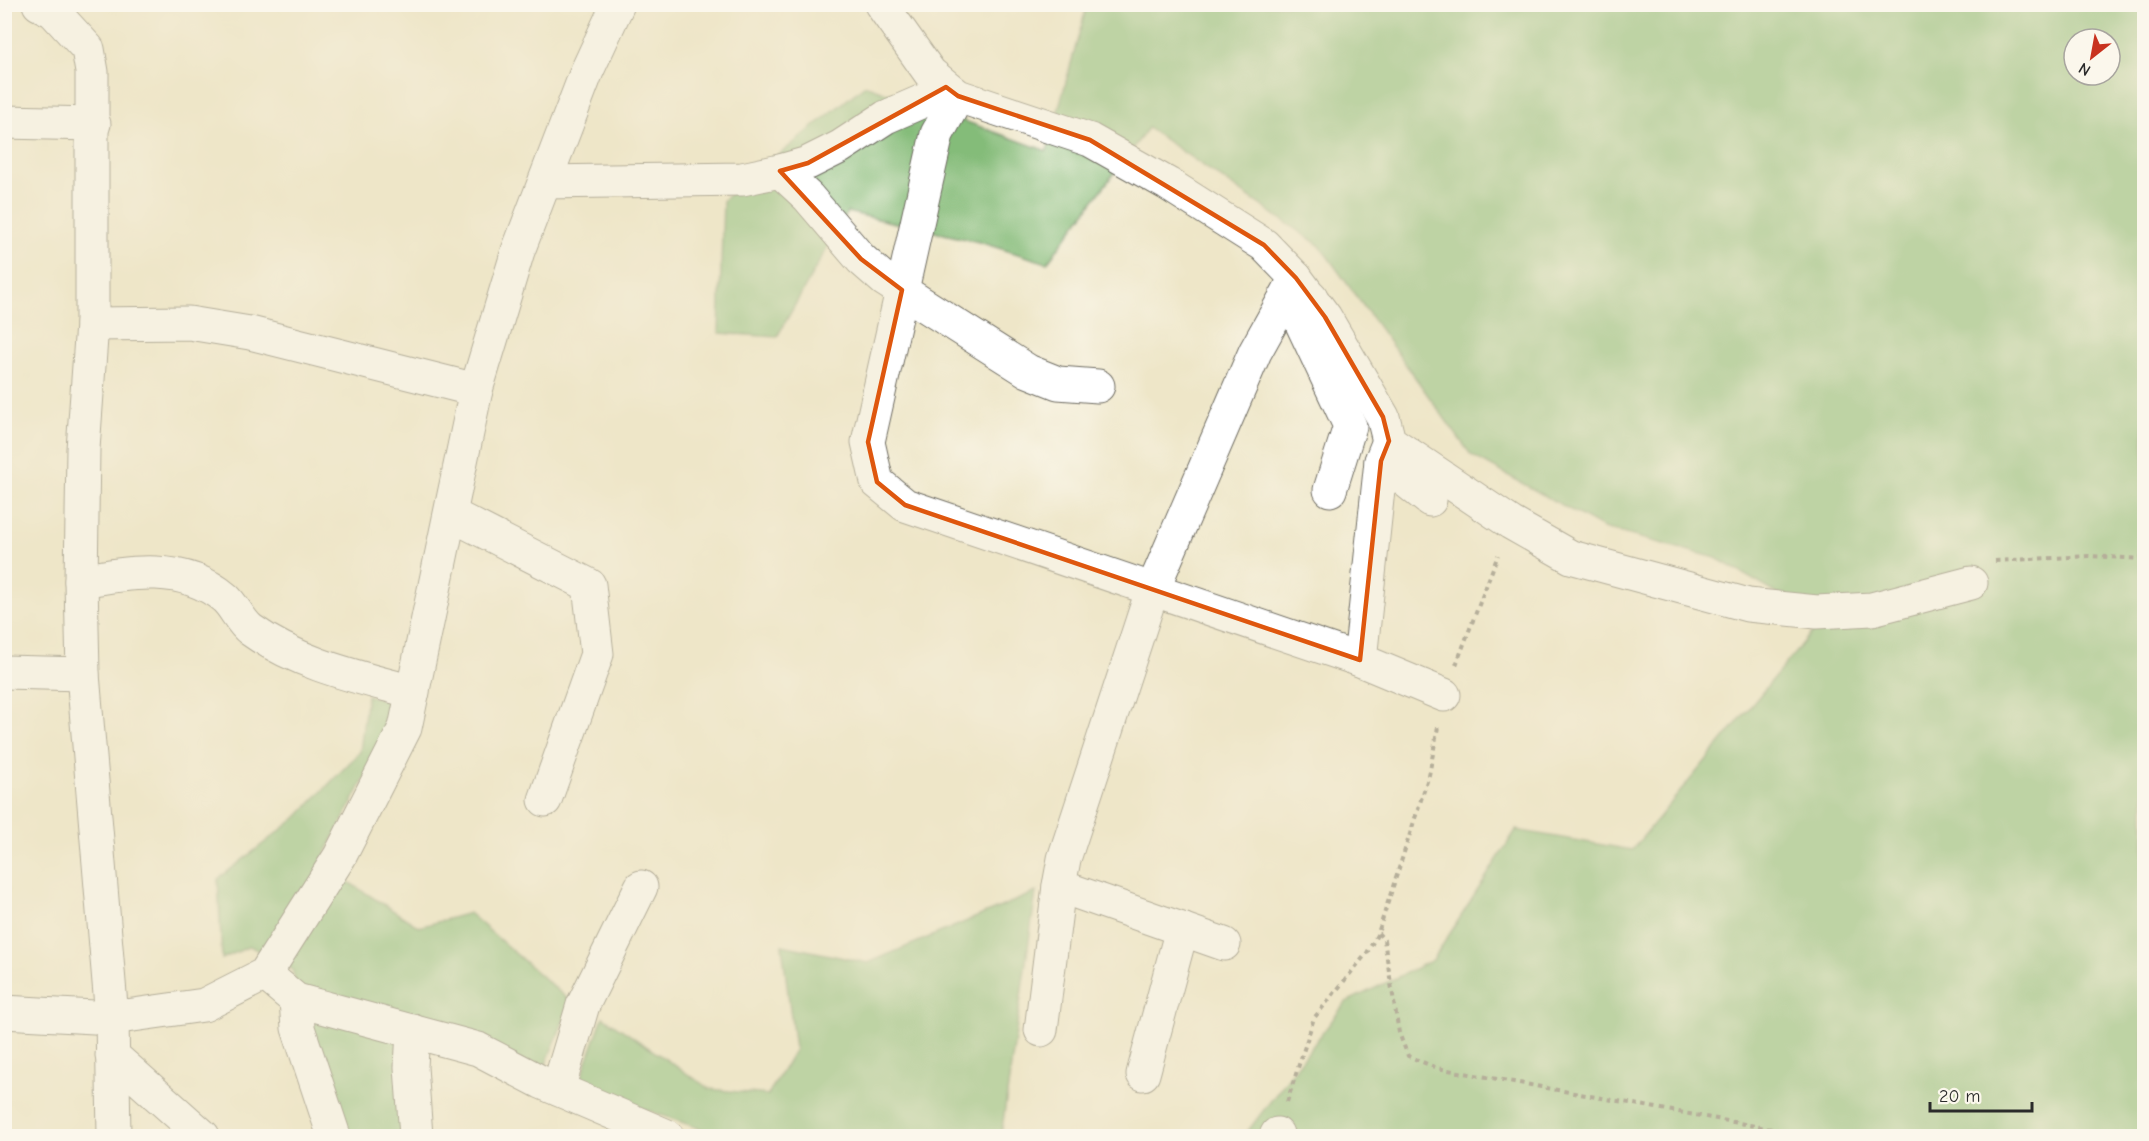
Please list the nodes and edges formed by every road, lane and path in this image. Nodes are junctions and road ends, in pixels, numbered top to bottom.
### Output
1 (39, 4) edge
2 (881, 4) edge
3 (606, 11) edge
4 (952, 92) junction
5 (4, 122) edge
6 (94, 124) junction
7 (780, 171) junction
8 (545, 182) junction
9 (1303, 288) junction
10 (902, 290) junction
11 (92, 324) junction
12 (1098, 386) dead end
13 (476, 390) junction
14 (1385, 451) junction
15 (1330, 490) dead end
16 (1430, 500) dead end
17 (452, 515) junction
18 (1511, 523) junction
19 (81, 581) junction
20 (1971, 583) dead end
21 (1152, 591) junction
22 (1360, 660) junction
23 (4, 672) edge
24 (83, 674) junction
25 (413, 692) junction
26 (1444, 695) junction
27 (545, 800) dead end
28 (1059, 886) junction
29 (641, 887) dead end
30 (1182, 929) junction
31 (1378, 933) junction
32 (1224, 944) dead end
33 (265, 974) junction
34 (296, 1000) junction
35 (4, 1012) edge
36 (112, 1018) junction
37 (1041, 1030) dead end
38 (413, 1031) junction
39 (112, 1055) junction
40 (1143, 1074) dead end
41 (558, 1089) junction
42 (1277, 1135) edge
43 (114, 1137) edge
44 (203, 1137) edge
45 (334, 1137) edge
46 (416, 1137) edge
47 (667, 1137) edge
48 (1810, 1137) edge

1 - 6 street
2 - 4 street
3 - 8 street
4 - 7 street
4 - 9 street
4 - 10 street
5 - 6 street
6 - 11 street
7 - 8 street
7 - 10 street
8 - 13 street
9 - 14 street
9 - 15 street
9 - 21 street
10 - 12 street
10 - 21 street
11 - 13 street
11 - 19 street
13 - 17 street
14 - 16 street
14 - 18 street
14 - 22 street
17 - 25 street
17 - 27 street
18 - 20 street
18 - 26 path
19 - 24 street
19 - 25 street
21 - 22 street
21 - 28 street
22 - 26 street
23 - 24 street
24 - 36 street
25 - 33 street
26 - 31 path
28 - 30 street
28 - 37 street
29 - 41 street
30 - 32 street
30 - 40 street
31 - 42 path
31 - 48 path
33 - 34 street
33 - 36 street
34 - 38 street
34 - 45 street
35 - 36 street
36 - 39 street
38 - 41 street
38 - 46 street
39 - 43 street
39 - 44 street
41 - 47 street

